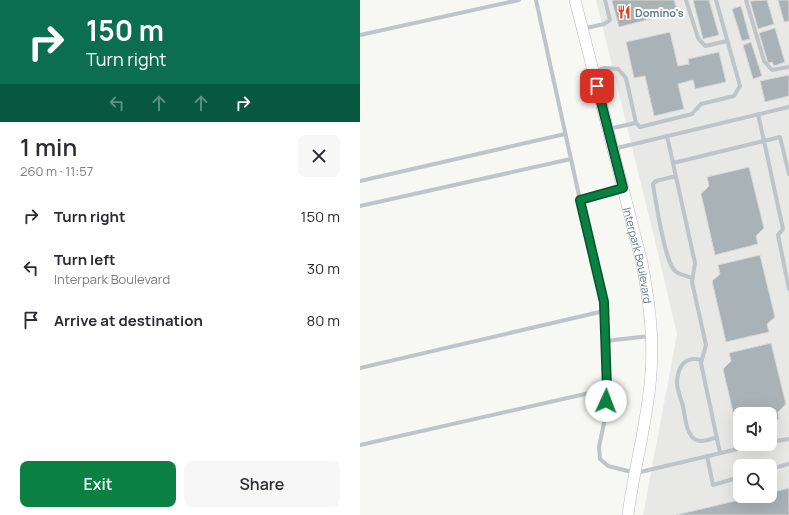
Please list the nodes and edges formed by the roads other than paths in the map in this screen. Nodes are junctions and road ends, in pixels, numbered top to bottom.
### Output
1 (519, 0) edge
2 (536, 0) edge
3 (575, 0) edge
4 (605, 0) edge
5 (686, 0) edge
6 (716, 0) edge
7 (746, 0) edge
8 (582, 29) junction
9 (360, 35) edge
10 (727, 41) junction
11 (789, 67) edge
12 (593, 72) junction
13 (789, 107) edge
14 (758, 114) junction
15 (636, 124) junction
16 (608, 130) junction
17 (565, 134) junction
18 (667, 136) junction
19 (764, 141) junction
20 (613, 149) junction
21 (571, 159) junction
22 (673, 163) junction
23 (789, 174) edge
24 (676, 176) junction
25 (360, 181) edge
26 (623, 188) junction
27 (580, 200) junction
28 (360, 206) edge
29 (783, 229) junction
30 (789, 231) edge
31 (692, 278) junction
32 (789, 289) edge
33 (604, 311) junction
34 (652, 336) junction
35 (605, 341) junction
36 (701, 360) junction
37 (360, 368) edge
38 (607, 390) junction
39 (717, 437) junction
40 (789, 439) edge
41 (777, 441) edge
42 (360, 445) edge
43 (733, 450) edge
44 (720, 453) junction
45 (707, 456) junction
46 (789, 464) edge
47 (777, 467) edge
48 (636, 473) junction
49 (733, 479) edge
50 (628, 515) edge

1 - 9 lane
2 - 17 lane
3 - 8 street, Interpark Boulevard
4 - 8 lane
5 - 10 lane
6 - 10 lane
7 - 11 lane
8 - 12 street, Interpark Boulevard
10 - 15 lane
12 - 15 lane
12 - 16 street, Interpark Boulevard
13 - 14 lane
14 - 18 lane
14 - 19 lane
15 - 16 lane
16 - 20 street, Interpark Boulevard
17 - 21 lane
17 - 25 lane
18 - 20 lane
18 - 22 lane
19 - 22 lane
19 - 23 lane
19 - 29 lane
20 - 26 street, Interpark Boulevard
21 - 27 lane
21 - 28 lane
22 - 24 lane
24 - 31 lane
24 - 31 lane
26 - 27 lane
26 - 34 street, Interpark Boulevard
27 - 33 lane
29 - 30 lane
29 - 32 lane
31 - 36 lane
33 - 35 lane
33 - 37 lane
34 - 35 lane
34 - 48 street, Interpark Boulevard
35 - 38 lane
36 - 39 lane
36 - 39 lane
38 - 42 lane
38 - 48 lane
39 - 44 lane
40 - 41 lane
43 - 44 lane
44 - 45 lane
45 - 48 lane
45 - 49 lane
46 - 47 lane
48 - 50 street, Interpark Boulevard

